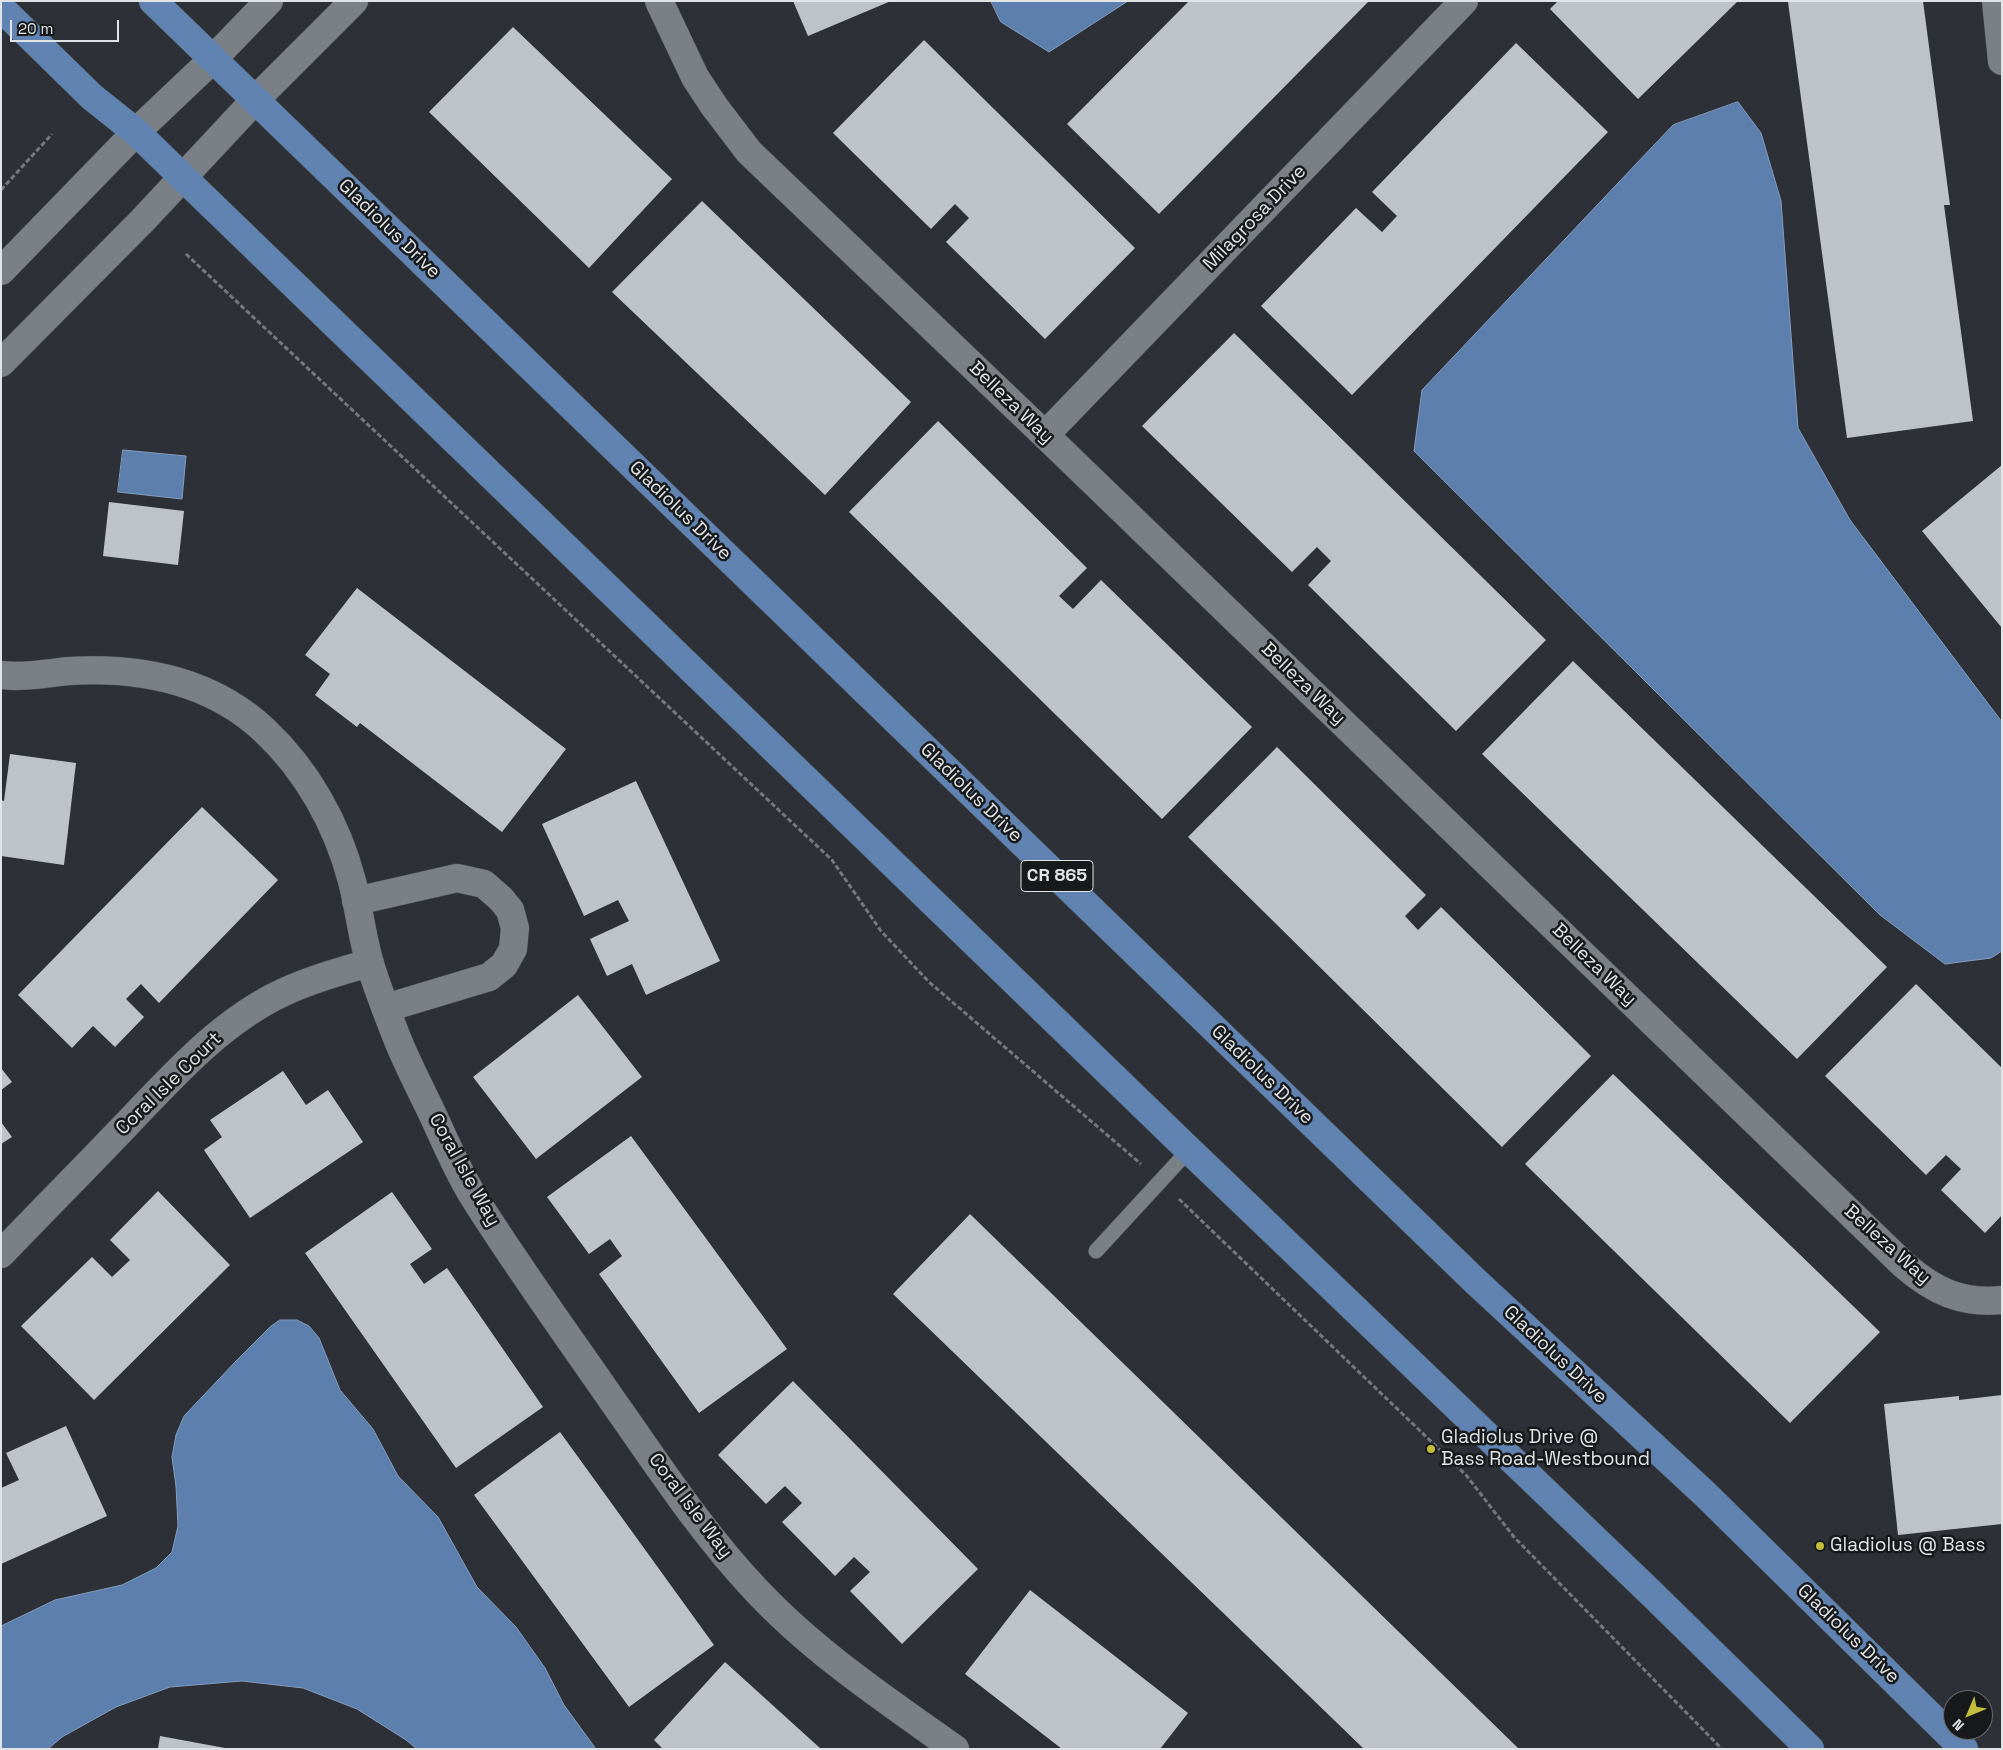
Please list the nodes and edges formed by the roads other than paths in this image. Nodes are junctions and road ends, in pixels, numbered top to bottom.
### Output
1 (153, 1) edge
2 (269, 1) edge
3 (354, 1) edge
4 (659, 1) edge
5 (1464, 1) edge
6 (1996, 1) edge
7 (1, 8) edge
8 (213, 59) junction
9 (2002, 61) edge
10 (255, 100) junction
11 (136, 132) junction
12 (182, 178) junction
13 (1, 271) edge
14 (1, 363) edge
15 (1045, 435) junction
16 (1, 675) edge
17 (356, 901) junction
18 (370, 963) junction
19 (386, 1008) junction
20 (1189, 1150) junction
21 (1096, 1251) dead end
22 (1, 1254) edge
23 (2002, 1300) edge
24 (955, 1749) edge
25 (1810, 1749) edge
26 (1964, 1749) edge

1 - 8 main road, Gladiolus Drive / CR 865
2 - 8 street
3 - 10 street
4 - 15 street, Belleza Way
5 - 15 street, Milagrosa Drive
6 - 9 street
7 - 11 main road
8 - 10 main road, Gladiolus Drive / CR 865
8 - 11 street
10 - 12 street
10 - 26 main road, Gladiolus Drive / CR 865
11 - 12 main road
11 - 13 street
12 - 14 street
12 - 20 main road
15 - 23 street, Belleza Way
16 - 17 street, Coral Isle Way
17 - 18 street, Coral Isle Way
17 - 19 street
18 - 19 street, Coral Isle Way
18 - 22 street, Coral Isle Court
19 - 24 street, Coral Isle Way
20 - 21 lane
20 - 25 main road

